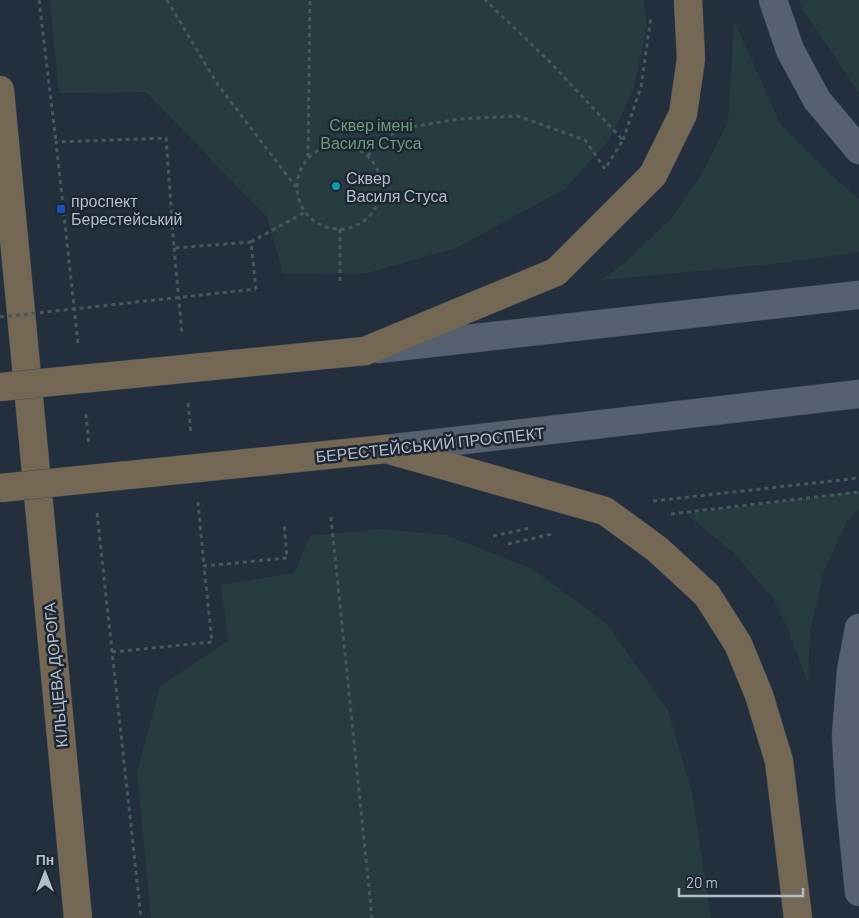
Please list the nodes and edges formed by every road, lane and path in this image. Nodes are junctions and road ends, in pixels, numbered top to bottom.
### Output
1 (39, 0) edge
2 (167, 0) edge
3 (310, 0) edge
4 (485, 0) edge
5 (688, 0) edge
6 (773, 0) edge
7 (651, 8) dead end
8 (0, 90) edge
9 (624, 140) junction
10 (56, 142) junction
11 (859, 150) edge
12 (368, 156) junction
13 (308, 157) junction
14 (296, 188) junction
15 (305, 212) junction
16 (340, 229) junction
17 (251, 242) junction
18 (174, 248) junction
19 (340, 283) dead end
20 (859, 295) edge
21 (0, 317) edge
22 (182, 335) dead end
23 (364, 351) junction
24 (79, 352) dead end
25 (0, 387) edge
26 (859, 394) edge
27 (188, 402) dead end
28 (86, 410) dead end
29 (192, 441) dead end
30 (90, 449) dead end
31 (386, 449) junction
32 (859, 478) edge
33 (0, 488) edge
34 (859, 492) edge
35 (198, 499) dead end
36 (644, 502) dead end
37 (96, 508) dead end
38 (331, 517) dead end
39 (617, 520) junction
40 (284, 523) dead end
41 (204, 566) junction
42 (859, 628) edge
43 (112, 652) junction
44 (859, 892) edge
45 (78, 918) edge
46 (141, 918) edge
47 (372, 918) edge
48 (798, 918) edge

1 - 10 path
2 - 14 path
3 - 13 path
4 - 9 path
5 - 23 highway
6 - 11 main road
7 - 9 path
8 - 45 highway, КІЛЬЦЕВА ДОРОГА
9 - 12 path
10 - 18 path
10 - 24 path
12 - 13 path
12 - 16 path
13 - 14 path
14 - 15 path
15 - 16 path
15 - 17 path
16 - 19 path
17 - 18 path
17 - 21 path, bridge
18 - 22 path
20 - 23 main road
23 - 25 highway, bridge
26 - 31 main road, БЕРЕСТЕЙСЬКИЙ ПРОСПЕКТ
27 - 29 path
28 - 30 path
31 - 33 highway, БЕРЕСТЕЙСЬКИЙ ПРОСПЕКТ, bridge
31 - 39 highway
32 - 36 path
34 - 39 path
35 - 41 path
37 - 43 path
38 - 47 path
39 - 48 highway
40 - 41 path
41 - 43 path
42 - 44 main road
43 - 46 path

